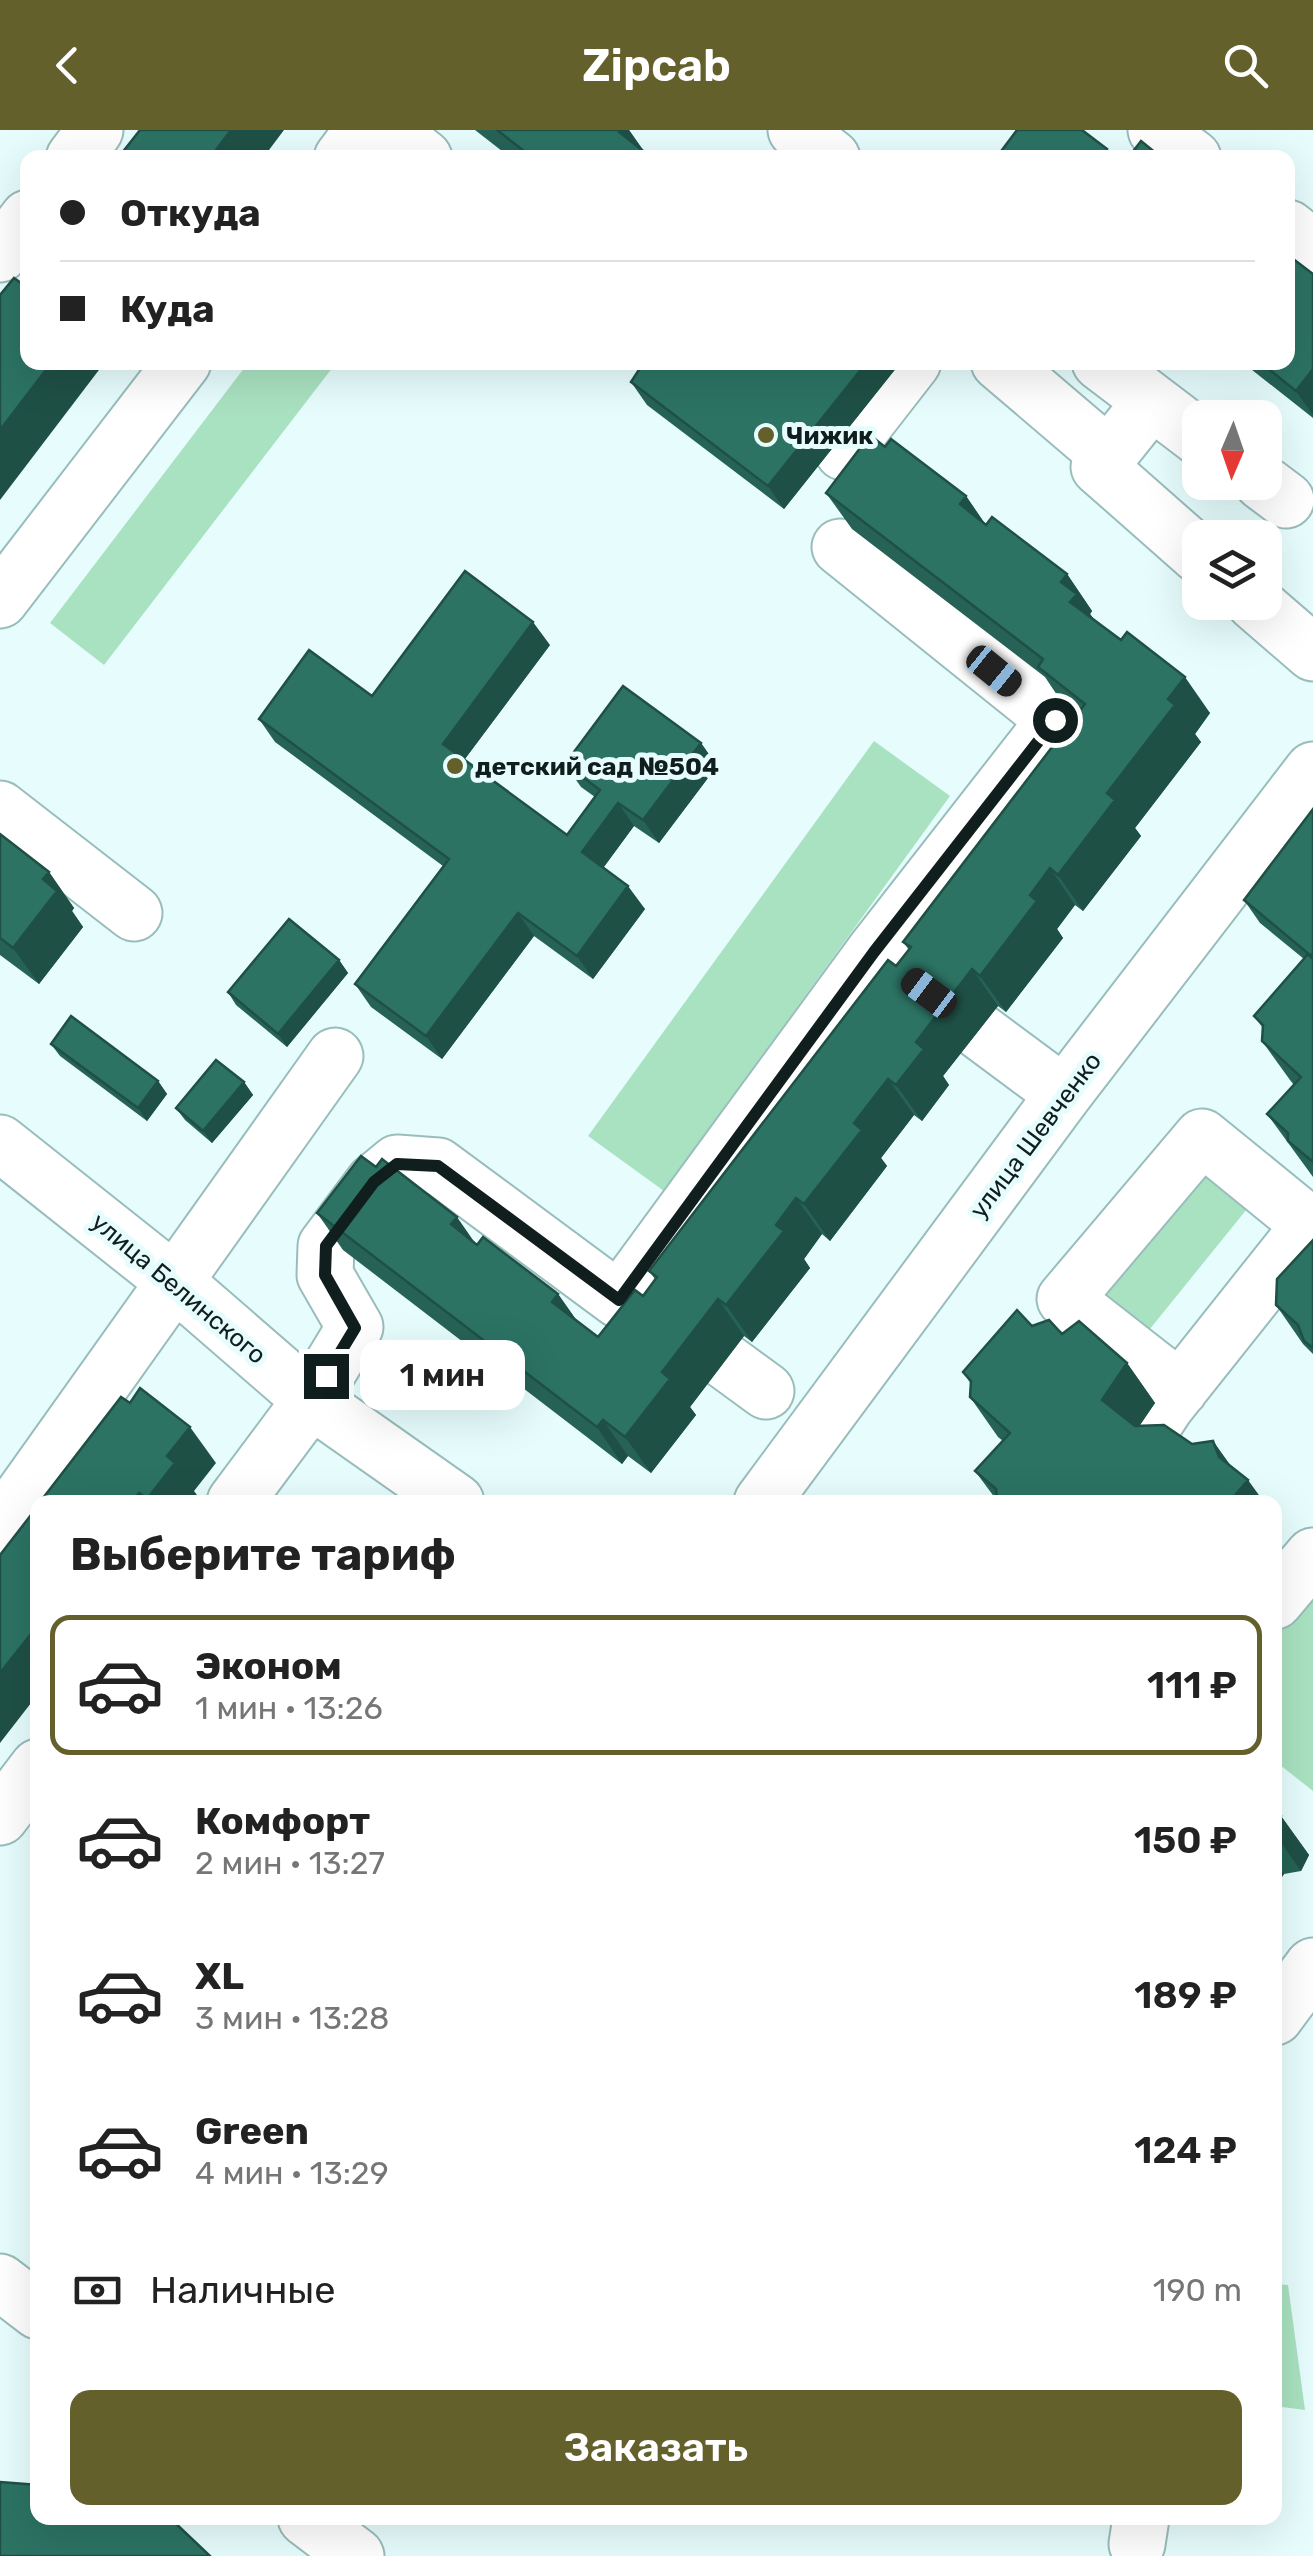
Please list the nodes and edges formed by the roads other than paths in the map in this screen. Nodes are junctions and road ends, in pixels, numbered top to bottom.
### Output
1 (96, 130) edge
2 (364, 130) edge
3 (389, 130) edge
4 (869, 130) edge
5 (1156, 130) edge
6 (812, 147) edge
7 (80, 150) edge
8 (348, 150) edge
9 (414, 150) edge
10 (1182, 150) edge
11 (20, 228) edge
12 (0, 254) edge
13 (178, 370) edge
14 (907, 370) edge
15 (1008, 370) edge
16 (1110, 370) edge
17 (1151, 402) junction
18 (1182, 425) edge
19 (843, 452) dead end
20 (1108, 454) junction
21 (1182, 540) edge
22 (840, 547) edge
23 (0, 600) edge
24 (1275, 620) edge
25 (1313, 653) edge
26 (1313, 770) edge
27 (0, 808) edge
28 (134, 913) dead end
29 (978, 1031) edge
30 (335, 1056) dead end
31 (1064, 1094) junction
32 (0, 1142) edge
33 (1311, 1223) edge
34 (175, 1282) junction
35 (1180, 1389) junction
36 (311, 1400) junction
37 (1139, 1447) edge
38 (240, 1495) edge
39 (446, 1495) edge
40 (767, 1495) edge
41 (0, 1528) edge
42 (1313, 1556) edge
43 (1282, 1594) edge
44 (30, 1778) edge
45 (0, 1818) edge
46 (1313, 1966) edge
47 (1282, 2008) edge
48 (0, 2282) edge
49 (30, 2305) edge
50 (315, 2525) edge
51 (356, 2556) edge

1 - 7 street
2 - 8 street
3 - 9 street
4 - 6 street
5 - 10 street
11 - 12 street
13 - 23 street
14 - 19 street
15 - 20 street
16 - 17 street
17 - 18 street
17 - 20 street
20 - 21 street
22 - 36 street
24 - 25 street
26 - 31 street, улица Шевченко
27 - 28 street
29 - 31 street
30 - 34 street
31 - 40 street, улица Шевченко
32 - 34 street, улица Белинского
33 - 35 street
33 - 35 street
34 - 36 street, улица Белинского
34 - 41 street
35 - 37 street
36 - 38 street
36 - 39 street, улица Белинского
42 - 43 street
44 - 45 street
46 - 47 street
48 - 49 street
50 - 51 street

